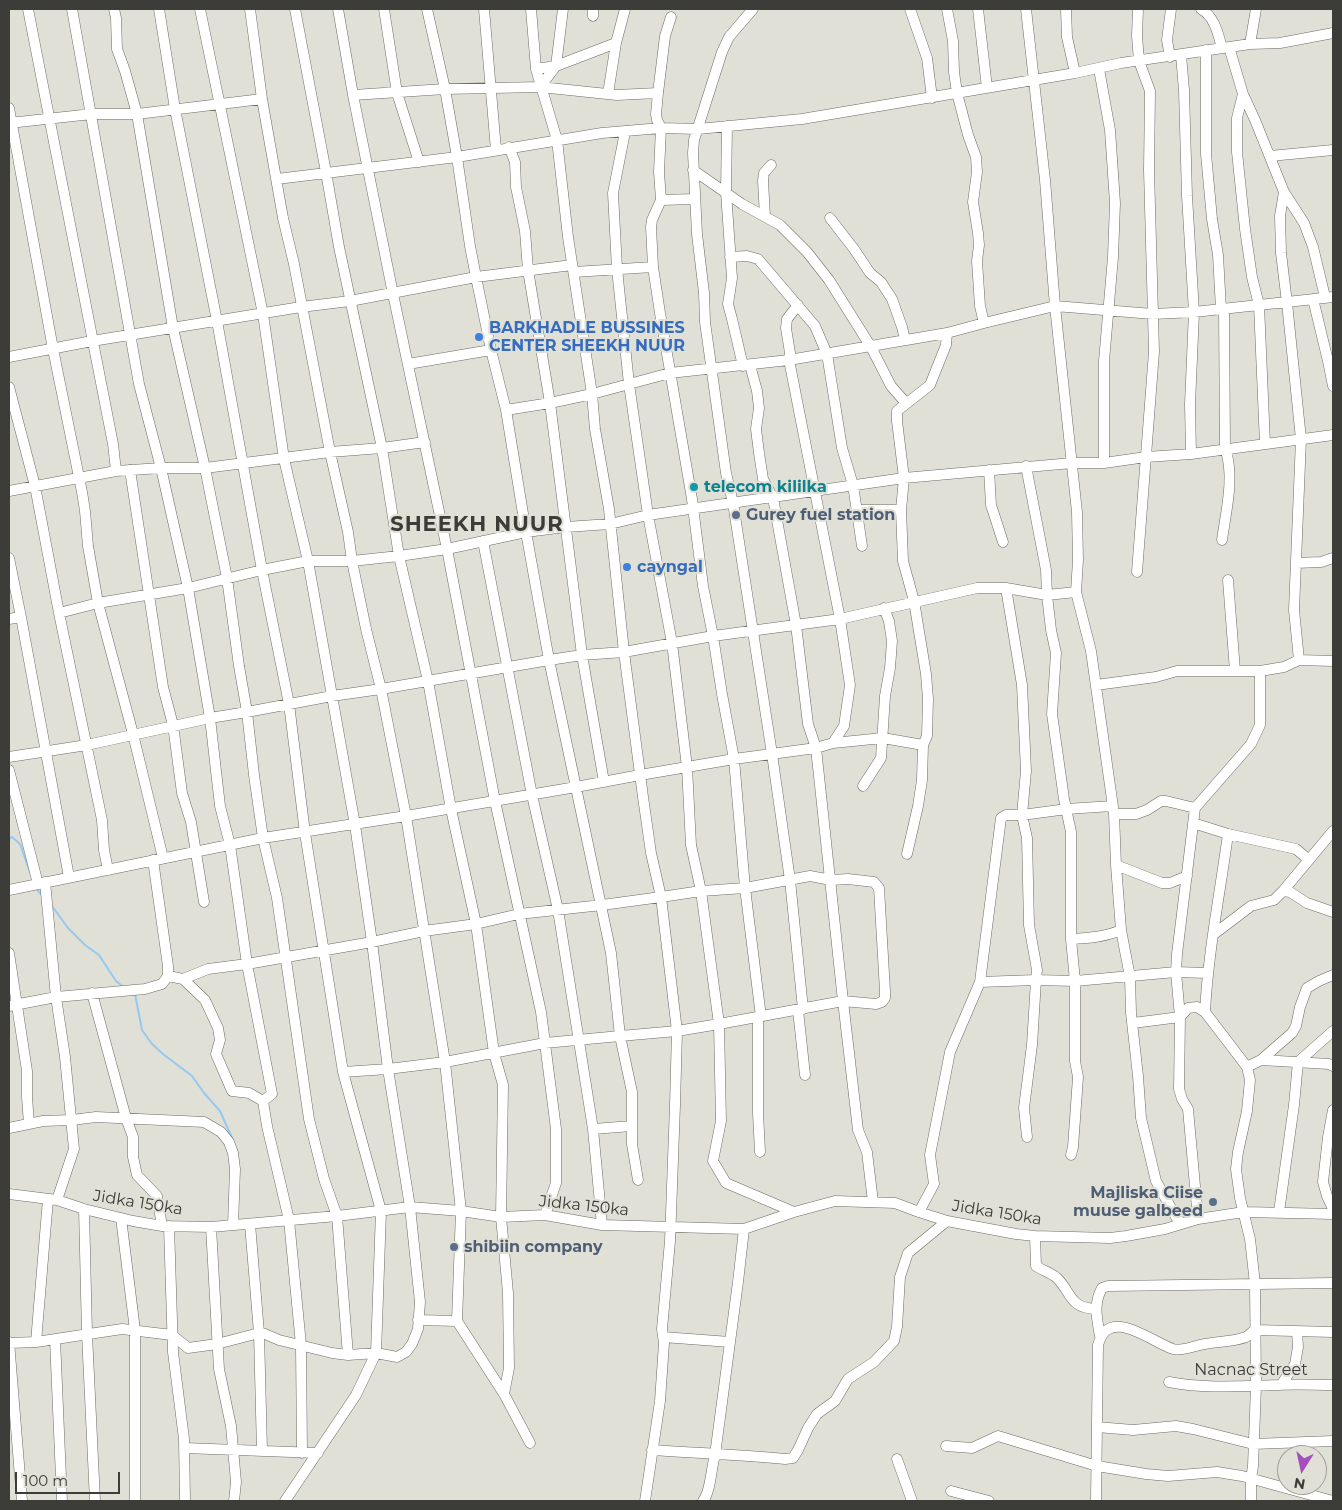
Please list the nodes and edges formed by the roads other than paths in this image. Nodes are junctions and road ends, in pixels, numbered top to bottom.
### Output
1 (28, 9) edge
2 (72, 9) edge
3 (114, 9) edge
4 (159, 9) edge
5 (200, 9) edge
6 (250, 9) edge
7 (295, 9) edge
8 (338, 9) edge
9 (384, 9) edge
10 (426, 9) edge
11 (484, 9) edge
12 (531, 9) edge
13 (563, 9) edge
14 (625, 9) edge
15 (753, 9) edge
16 (910, 9) edge
17 (947, 9) edge
18 (978, 9) edge
19 (1026, 9) edge
20 (1066, 9) edge
21 (1138, 9) edge
22 (1171, 9) edge
23 (1256, 9) edge
24 (1206, 10) edge
25 (671, 17) dead end
26 (1333, 33) edge
27 (616, 43) junction
28 (1250, 44) junction
29 (1226, 48) junction
30 (1206, 50) junction
31 (1175, 56) junction
32 (1139, 61) junction
33 (556, 66) junction
34 (536, 69) junction
35 (1099, 69) junction
36 (1076, 73) junction
37 (1034, 81) junction
38 (540, 87) junction
39 (987, 88) junction
40 (445, 89) junction
41 (490, 89) junction
42 (397, 92) junction
43 (658, 93) junction
44 (957, 93) junction
45 (608, 94) junction
46 (1243, 94) junction
47 (353, 95) junction
48 (932, 98) junction
49 (262, 99) junction
50 (219, 104) junction
51 (9, 108) edge
52 (175, 109) junction
53 (92, 114) junction
54 (137, 114) junction
55 (50, 118) junction
56 (10, 123) edge
57 (728, 126) junction
58 (661, 128) junction
59 (698, 128) junction
60 (624, 132) junction
61 (557, 140) junction
62 (509, 147) junction
63 (496, 150) junction
64 (1333, 150) edge
65 (457, 156) junction
66 (1270, 156) junction
67 (419, 162) junction
68 (771, 165) dead end
69 (368, 168) junction
70 (693, 170) junction
71 (326, 172) junction
72 (277, 179) junction
73 (726, 192) junction
74 (1284, 192) junction
75 (694, 199) junction
76 (660, 200) junction
77 (765, 216) junction
78 (830, 218) dead end
79 (730, 257) junction
80 (653, 268) junction
81 (573, 269) junction
82 (617, 269) junction
83 (528, 270) junction
84 (476, 277) junction
85 (393, 294) junction
86 (1329, 297) edge
87 (1313, 299) junction
88 (350, 301) junction
89 (1287, 302) junction
90 (798, 305) junction
91 (1259, 305) junction
92 (1055, 306) junction
93 (301, 307) junction
94 (1223, 309) junction
95 (1109, 311) junction
96 (1194, 312) junction
97 (263, 314) junction
98 (1153, 314) junction
99 (218, 321) junction
100 (984, 323) junction
101 (173, 328) junction
102 (947, 332) junction
103 (130, 335) junction
104 (905, 340) junction
105 (92, 341) junction
106 (871, 346) junction
107 (53, 348) junction
108 (491, 350) junction
109 (828, 354) junction
110 (9, 357) edge
111 (789, 360) junction
112 (408, 364) junction
113 (746, 365) junction
114 (711, 369) junction
115 (670, 373) junction
116 (629, 384) junction
117 (1333, 386) edge
118 (9, 387) edge
119 (592, 394) junction
120 (550, 403) junction
121 (906, 403) junction
122 (506, 410) junction
123 (1333, 435) edge
124 (1301, 439) junction
125 (425, 442) junction
126 (1265, 444) junction
127 (382, 448) junction
128 (1224, 448) junction
129 (330, 452) junction
130 (1191, 454) junction
131 (1146, 456) junction
132 (284, 459) junction
133 (1072, 462) junction
134 (1104, 462) junction
135 (242, 463) junction
136 (1026, 466) junction
137 (161, 468) junction
138 (205, 468) junction
139 (130, 470) junction
140 (989, 470) junction
141 (116, 471) junction
142 (79, 477) junction
143 (904, 478) junction
144 (853, 485) junction
145 (35, 486) junction
146 (9, 491) edge
147 (814, 492) junction
148 (773, 498) junction
149 (733, 503) junction
150 (693, 509) junction
151 (857, 510) junction
152 (900, 510) junction
153 (648, 515) junction
154 (610, 524) junction
155 (566, 526) junction
156 (526, 532) junction
157 (1222, 540) dead end
158 (483, 541) junction
159 (1003, 542) dead end
160 (862, 546) dead end
161 (447, 549) junction
162 (399, 556) junction
163 (9, 558) edge
164 (1333, 558) edge
165 (308, 561) junction
166 (352, 561) junction
167 (1296, 563) junction
168 (262, 570) junction
169 (1136, 572) dead end
170 (226, 578) junction
171 (1228, 580) dead end
172 (188, 588) junction
173 (1006, 588) junction
174 (1076, 592) junction
175 (149, 594) junction
176 (1047, 595) junction
177 (914, 601) junction
178 (98, 603) junction
179 (884, 608) junction
180 (59, 612) junction
181 (22, 618) junction
182 (9, 619) edge
183 (840, 619) junction
184 (796, 625) junction
185 (754, 631) junction
186 (713, 636) junction
187 (672, 644) junction
188 (624, 652) junction
189 (582, 655) junction
190 (549, 660) junction
191 (1300, 660) junction
192 (1333, 661) edge
193 (508, 667) junction
194 (1235, 671) junction
195 (1260, 671) junction
196 (470, 674) junction
197 (428, 681) junction
198 (1096, 685) junction
199 (381, 689) junction
200 (332, 696) junction
201 (289, 704) junction
202 (247, 712) junction
203 (210, 718) junction
204 (173, 725) junction
205 (133, 734) junction
206 (883, 738) junction
207 (834, 743) junction
208 (87, 745) junction
209 (923, 745) junction
210 (816, 748) junction
211 (47, 752) junction
212 (772, 754) junction
213 (9, 757) edge
214 (734, 759) junction
215 (687, 767) junction
216 (9, 770) edge
217 (640, 775) junction
218 (604, 782) junction
219 (863, 786) dead end
220 (576, 788) junction
221 (532, 795) junction
222 (495, 801) junction
223 (451, 808) junction
224 (1195, 808) junction
225 (1067, 809) junction
226 (1113, 810) junction
227 (1022, 815) junction
228 (406, 816) junction
229 (355, 824) junction
230 (1193, 824) junction
231 (1333, 831) edge
232 (304, 833) junction
233 (1228, 834) junction
234 (264, 838) junction
235 (230, 845) junction
236 (195, 852) junction
237 (907, 854) dead end
238 (158, 859) junction
239 (1309, 860) junction
240 (1116, 865) junction
241 (108, 870) junction
242 (1187, 876) junction
243 (69, 878) junction
244 (790, 880) junction
245 (831, 880) junction
246 (41, 883) junction
247 (745, 888) junction
248 (9, 890) edge
249 (701, 891) junction
250 (1283, 892) junction
251 (662, 897) junction
252 (204, 902) dead end
253 (602, 906) junction
254 (558, 910) junction
255 (1333, 912) edge
256 (519, 914) junction
257 (476, 924) junction
258 (1121, 930) junction
259 (424, 931) junction
260 (1214, 934) junction
261 (1072, 939) junction
262 (372, 942) junction
263 (323, 950) junction
264 (9, 952) edge
265 (286, 958) junction
266 (247, 964) junction
267 (1176, 972) junction
268 (1208, 973) junction
269 (1333, 975) edge
270 (168, 976) junction
271 (1130, 977) junction
272 (183, 979) junction
273 (1036, 980) junction
274 (1075, 981) junction
275 (980, 982) junction
276 (92, 993) junction
277 (56, 996) junction
278 (843, 1001) junction
279 (13, 1006) edge
280 (801, 1009) junction
281 (1206, 1012) junction
282 (760, 1017) junction
283 (1180, 1017) junction
284 (1133, 1023) junction
285 (719, 1024) junction
286 (677, 1031) junction
287 (1333, 1031) edge
288 (620, 1036) junction
289 (578, 1041) junction
290 (545, 1043) junction
291 (494, 1053) junction
292 (1261, 1060) junction
293 (445, 1062) junction
294 (1298, 1062) junction
295 (1247, 1066) junction
296 (1333, 1066) edge
297 (388, 1069) junction
298 (343, 1072) junction
299 (805, 1075) dead end
300 (263, 1101) junction
301 (1333, 1110) edge
302 (126, 1118) junction
303 (72, 1120) junction
304 (29, 1124) junction
305 (632, 1126) junction
306 (9, 1128) edge
307 (593, 1129) junction
308 (1027, 1137) dead end
309 (760, 1152) dead end
310 (1070, 1156) dead end
311 (638, 1180) dead end
312 (9, 1194) edge
313 (53, 1199) junction
314 (873, 1202) junction
315 (410, 1207) junction
316 (84, 1209) junction
317 (1333, 1209) edge
318 (381, 1211) junction
319 (461, 1211) junction
320 (794, 1212) junction
321 (919, 1212) junction
322 (1244, 1212) junction
323 (1280, 1212) junction
324 (1333, 1214) edge
325 (545, 1215) junction
326 (337, 1216) junction
327 (501, 1217) junction
328 (121, 1218) junction
329 (1198, 1219) junction
330 (289, 1220) junction
331 (947, 1221) junction
332 (1181, 1223) junction
333 (250, 1224) junction
334 (232, 1225) junction
335 (602, 1225) junction
336 (166, 1226) junction
337 (211, 1227) junction
338 (670, 1227) junction
339 (744, 1228) junction
340 (1034, 1236) junction
341 (1333, 1283) edge
342 (1255, 1284) junction
343 (1096, 1309) junction
344 (418, 1320) junction
345 (457, 1322) junction
346 (135, 1330) junction
347 (1255, 1330) junction
348 (1297, 1332) junction
349 (1333, 1332) edge
350 (259, 1333) junction
351 (87, 1334) junction
352 (172, 1335) junction
353 (1100, 1336) junction
354 (663, 1337) junction
355 (55, 1340) junction
356 (36, 1342) junction
357 (730, 1342) junction
358 (9, 1343) edge
359 (217, 1344) junction
360 (301, 1345) junction
361 (376, 1354) junction
362 (348, 1355) junction
363 (1168, 1382) dead end
364 (1281, 1384) junction
365 (1333, 1385) edge
366 (1256, 1386) junction
367 (504, 1394) junction
368 (1097, 1428) junction
369 (1333, 1440) edge
370 (530, 1443) dead end
371 (1253, 1444) junction
372 (946, 1446) dead end
373 (184, 1448) junction
374 (233, 1450) junction
375 (652, 1450) junction
376 (262, 1451) junction
377 (302, 1453) junction
378 (318, 1453) junction
379 (715, 1454) junction
380 (897, 1459) dead end
381 (1096, 1466) junction
382 (1250, 1479) junction
383 (951, 1491) dead end
384 (22, 1501) edge
385 (62, 1501) edge
386 (95, 1501) edge
387 (135, 1501) edge
388 (185, 1501) edge
389 (234, 1501) edge
390 (285, 1501) edge
391 (645, 1501) edge
392 (703, 1501) edge
393 (912, 1501) edge
394 (990, 1501) edge
395 (1096, 1501) edge
396 (1251, 1501) edge
397 (1333, 1501) edge

1 - 55 street
2 - 53 street
3 - 54 street
4 - 52 street
5 - 50 street
6 - 49 street
7 - 71 street
8 - 47 street
9 - 42 street
10 - 40 street
11 - 41 street
12 - 34 street
13 - 33 street
14 - 27 street
15 - 59 street
16 - 48 street
17 - 44 street
18 - 39 street
19 - 37 street
20 - 36 street
21 - 32 street
22 - 31 street
23 - 28 street
24 - 29 street
25 - 43 street
26 - 28 street
27 - 33 street
27 - 45 street
28 - 29 street
29 - 30 street
29 - 46 street
30 - 31 street
30 - 94 street
31 - 32 street
31 - 96 street
32 - 35 street
32 - 98 street
33 - 34 street
33 - 38 street
34 - 38 street
35 - 36 street
35 - 95 street
36 - 37 street
37 - 39 street
37 - 92 street
38 - 41 street
38 - 45 street
38 - 61 street
39 - 44 street
40 - 41 street
40 - 42 street
40 - 65 street
41 - 63 street
42 - 47 street
42 - 67 street
43 - 45 street
43 - 58 street
44 - 48 street
44 - 100 street
46 - 66 street
46 - 91 street
47 - 69 street
48 - 57 street
49 - 50 street
49 - 72 street
50 - 52 street
50 - 97 street
51 - 56 street
52 - 54 street
52 - 99 street
53 - 54 street
53 - 55 street
53 - 103 street
54 - 101 street
55 - 56 street
55 - 105 street
56 - 107 street
57 - 59 street
57 - 73 street
58 - 59 street
58 - 60 street
58 - 76 street
59 - 70 street
60 - 61 street
60 - 82 street
61 - 62 street
61 - 81 street
62 - 63 street
62 - 83 street
63 - 65 street
64 - 66 street
65 - 67 street
65 - 84 street
66 - 74 street
67 - 69 street
68 - 77 street
69 - 71 street
69 - 85 street
70 - 73 street
70 - 75 street
71 - 72 street
71 - 88 street
72 - 93 street
73 - 77 street
73 - 79 street
74 - 86 street
74 - 89 street
75 - 76 street
75 - 114 street
76 - 80 street
77 - 106 street
78 - 104 street
79 - 90 street
79 - 113 street
80 - 82 street
80 - 115 street
81 - 82 street
81 - 83 street
81 - 119 street
82 - 116 street
83 - 84 street
83 - 120 street
84 - 85 street
84 - 108 street
85 - 88 street
85 - 112 street
86 - 87 street
87 - 89 street
87 - 117 street
88 - 93 street
88 - 127 street
89 - 91 street
89 - 124 street
90 - 109 street
90 - 111 street
91 - 94 street
91 - 126 street
92 - 95 street
92 - 100 street
92 - 133 street
93 - 97 street
93 - 129 street
94 - 96 street
94 - 128 street
95 - 98 street
95 - 134 street
96 - 98 street
96 - 130 street
97 - 99 street
97 - 132 street
98 - 131 street
99 - 101 street
99 - 135 street
100 - 102 street
101 - 103 street
101 - 138 street
102 - 104 street
102 - 121 street
103 - 105 street
103 - 137 street
104 - 106 street
105 - 107 street
105 - 141 street
106 - 109 street
106 - 121 street
107 - 110 street
107 - 142 street
108 - 112 street
108 - 122 street
109 - 111 street
109 - 144 street
111 - 113 street
111 - 147 street
112 - 125 street
113 - 114 street
113 - 148 street
114 - 115 street
114 - 149 street
115 - 116 street
115 - 150 street
116 - 119 street
116 - 153 street
118 - 145 street
119 - 120 street
119 - 154 street
120 - 122 street
120 - 155 street
121 - 143 street
122 - 156 street
123 - 124 street
124 - 126 street
124 - 167 street
125 - 127 street
125 - 161 street
126 - 128 street
127 - 129 street
127 - 162 street
128 - 130 street
128 - 157 street
129 - 132 street
129 - 166 street
130 - 131 street
131 - 134 street
131 - 169 street
132 - 135 street
132 - 165 street
133 - 134 street
133 - 136 street
133 - 174 street
135 - 138 street
135 - 168 street
136 - 140 street
136 - 176 street
137 - 138 street
137 - 139 street
137 - 172 street
138 - 170 street
139 - 141 street
139 - 175 street
140 - 143 street
140 - 159 street
141 - 142 street
142 - 145 street
142 - 178 street
143 - 144 street
143 - 152 street
144 - 147 street
144 - 151 street
145 - 146 street
145 - 180 street
147 - 148 street
147 - 183 street
148 - 149 street
148 - 184 street
149 - 150 street
149 - 185 street
150 - 153 street
150 - 186 street
151 - 152 street
151 - 160 street
152 - 177 street
153 - 154 street
153 - 187 street
154 - 155 street
154 - 188 street
155 - 156 street
155 - 189 street
156 - 158 street
156 - 190 street
158 - 161 street
158 - 193 street
161 - 162 street
161 - 196 street
162 - 166 street
162 - 197 street
163 - 181 street
164 - 167 street
165 - 166 street
165 - 168 street
165 - 200 street
166 - 199 street
167 - 191 street
168 - 170 street
168 - 201 street
170 - 172 street
170 - 202 street
171 - 194 street
172 - 175 street
172 - 203 street
173 - 176 street
173 - 177 street
173 - 227 street
174 - 176 street
174 - 198 street
175 - 178 street
175 - 204 street
176 - 225 street
177 - 179 street
177 - 209 street
178 - 180 street
178 - 205 street
179 - 183 street
179 - 206 street
180 - 208 street
181 - 182 street
181 - 211 street
183 - 184 street
183 - 207 street
184 - 185 street
184 - 210 street
185 - 186 street
185 - 212 street
186 - 187 street
186 - 214 street
187 - 188 street
187 - 215 street
188 - 189 street
188 - 217 street
189 - 190 street
189 - 218 street
190 - 193 street
190 - 220 street
191 - 192 street
191 - 195 street
193 - 196 street
193 - 221 street
194 - 195 street
194 - 198 street
195 - 224 street
196 - 197 street
196 - 222 street
197 - 199 street
197 - 223 street
198 - 226 street
199 - 200 street
199 - 228 street
200 - 201 street
200 - 229 street
201 - 202 street
201 - 232 street
202 - 203 street
202 - 234 street
203 - 204 street
203 - 235 street
204 - 205 street
204 - 236 street
205 - 208 street
205 - 238 street
206 - 207 street
206 - 209 street
206 - 219 street
207 - 210 street
208 - 211 street
208 - 241 street
209 - 237 street
210 - 212 street
210 - 245 street
211 - 213 street
211 - 243 street
212 - 214 street
212 - 244 street
214 - 215 street
214 - 247 street
215 - 217 street
215 - 249 street
216 - 246 street
217 - 218 street
217 - 251 street
218 - 220 street
220 - 221 street
220 - 253 street
221 - 222 street
221 - 254 street
222 - 223 street
222 - 256 street
223 - 228 street
223 - 257 street
224 - 226 street
224 - 230 street
225 - 226 street
225 - 227 street
225 - 261 street
226 - 240 street
227 - 273 street
227 - 275 street
228 - 229 street
228 - 259 street
229 - 232 street
229 - 262 street
230 - 233 street
230 - 242 street
231 - 239 street
232 - 234 street
232 - 263 street
233 - 239 street
233 - 260 street
234 - 235 street
234 - 265 street
235 - 236 street
235 - 266 street
236 - 238 street
236 - 252 street
238 - 241 street
238 - 270 street
239 - 250 street
240 - 242 street
240 - 258 street
241 - 243 street
242 - 267 street
243 - 246 street
244 - 245 street
244 - 247 street
244 - 280 street
245 - 278 street
245 - 278 street
246 - 248 street
246 - 277 street
247 - 249 street
247 - 282 street
249 - 251 street
249 - 285 street
250 - 255 street
250 - 260 street
251 - 253 street
251 - 286 street
253 - 254 street
253 - 288 street
254 - 256 street
254 - 289 street
256 - 257 street
256 - 290 street
257 - 259 street
257 - 291 street
258 - 261 street
258 - 271 street
259 - 262 street
259 - 293 street
260 - 268 street
261 - 274 street
262 - 263 street
262 - 297 street
263 - 265 street
263 - 298 street
264 - 279 street
265 - 266 street
265 - 326 street
266 - 272 street
266 - 300 street
267 - 268 street
267 - 271 street
267 - 283 street
268 - 281 street
269 - 292 street
270 - 272 street
270 - 276 street
271 - 274 street
271 - 284 street
272 - 300 street
273 - 274 street
273 - 275 street
273 - 308 street
274 - 310 street
275 - 321 street
276 - 277 street
276 - 302 street
277 - 279 street
277 - 303 street
278 - 280 street
278 - 314 street
279 - 304 street
280 - 282 street
280 - 299 street
281 - 283 street
281 - 295 street
282 - 285 street
282 - 309 street
283 - 284 street
283 - 329 street
284 - 332 street
285 - 286 street
285 - 320 street
286 - 288 street
286 - 338 street
287 - 294 street
288 - 289 street
288 - 305 street
289 - 290 street
289 - 307 street
290 - 291 street
290 - 325 street
291 - 293 street
291 - 327 street
292 - 294 street
292 - 295 street
293 - 297 street
293 - 319 street
294 - 296 street
294 - 323 street
295 - 322 street
297 - 298 street
297 - 315 street
298 - 318 street
300 - 330 street
301 - 317 street
302 - 303 street
302 - 334 street
302 - 336 street
303 - 304 street
303 - 313 street
304 - 306 street
305 - 307 street
305 - 311 street
307 - 335 street
312 - 313 street, Jidka 150ka
313 - 316 street, Jidka 150ka
313 - 356 street
314 - 320 street, Jidka 150ka
314 - 321 street, Jidka 150ka
315 - 318 street, Jidka 150ka
315 - 319 street, Jidka 150ka
315 - 344 street
316 - 328 street, Jidka 150ka
316 - 351 street
318 - 326 street, Jidka 150ka
318 - 361 street
319 - 327 street, Jidka 150ka
319 - 345 street
320 - 339 street, Jidka 150ka
321 - 331 street, Jidka 150ka
322 - 323 street, Jidka 150ka
322 - 329 street, Jidka 150ka
322 - 342 street
323 - 324 street, Jidka 150ka
325 - 327 street, Jidka 150ka
325 - 335 street, Jidka 150ka
326 - 330 street, Jidka 150ka
326 - 362 street
327 - 367 street
328 - 336 street, Jidka 150ka
328 - 346 street
329 - 332 street, Jidka 150ka
330 - 333 street, Jidka 150ka
330 - 360 street
331 - 340 street, Jidka 150ka
331 - 379 street
332 - 340 street, Jidka 150ka
333 - 334 street, Jidka 150ka
333 - 350 street
334 - 337 street, Jidka 150ka
335 - 338 street, Jidka 150ka
336 - 337 street, Jidka 150ka
336 - 352 street
337 - 359 street
338 - 339 street, Jidka 150ka
338 - 354 street
339 - 357 street
340 - 343 street
341 - 342 street
342 - 343 street
342 - 347 street
343 - 353 street
344 - 345 street
344 - 361 street
345 - 367 street
346 - 351 street
346 - 352 street
346 - 387 street
347 - 348 street
347 - 353 street
347 - 366 street
348 - 349 street
348 - 364 street
350 - 359 street
350 - 360 street
350 - 376 street
351 - 355 street
351 - 386 street
352 - 359 street
352 - 373 street
353 - 368 street
354 - 357 street
354 - 375 street
355 - 356 street
355 - 385 street
356 - 358 street
357 - 379 street
358 - 384 street
359 - 374 street
360 - 362 street
360 - 377 street
361 - 362 street
361 - 378 street
363 - 366 street, Nacnac Street
364 - 365 street, Nacnac Street
364 - 366 street, Nacnac Street
366 - 371 street
367 - 370 street
368 - 371 street
368 - 381 street
369 - 371 street
371 - 382 street
372 - 381 street
373 - 374 street
373 - 388 street
374 - 376 street
374 - 389 street
375 - 379 street
375 - 391 street
376 - 377 street
377 - 378 street
378 - 390 street
379 - 392 street
380 - 393 street
381 - 382 street
381 - 395 street
382 - 396 street
382 - 397 street
383 - 394 street

